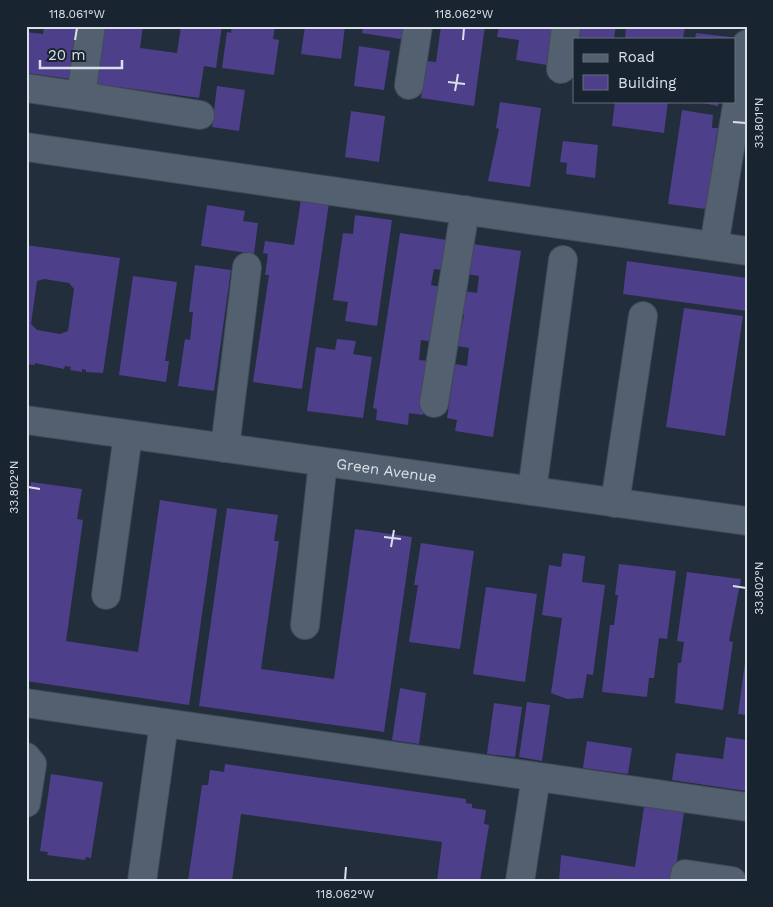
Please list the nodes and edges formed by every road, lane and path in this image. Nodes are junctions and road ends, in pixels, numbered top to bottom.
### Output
1 (91, 26) edge
2 (418, 26) edge
3 (566, 26) edge
4 (747, 44) edge
5 (561, 69) dead end
6 (409, 85) dead end
7 (26, 88) edge
8 (81, 96) junction
9 (200, 115) dead end
10 (26, 147) edge
11 (465, 210) junction
12 (714, 246) junction
13 (747, 250) edge
14 (563, 260) dead end
15 (247, 267) dead end
16 (643, 316) dead end
17 (434, 403) dead end
18 (26, 420) edge
19 (128, 435) junction
20 (225, 448) junction
21 (323, 462) junction
22 (532, 491) junction
23 (615, 503) junction
24 (747, 521) edge
25 (106, 594) dead end
26 (305, 625) dead end
27 (26, 703) edge
28 (164, 723) junction
29 (26, 756) edge
30 (536, 777) junction
31 (26, 803) edge
32 (747, 807) edge
33 (142, 881) edge
34 (520, 881) edge
35 (684, 881) edge
36 (732, 881) edge

1 - 8 street
2 - 6 street
3 - 5 street
4 - 12 street
7 - 8 street
8 - 9 street
10 - 11 street
11 - 12 street
11 - 17 street
12 - 13 street
14 - 22 street
15 - 20 street
16 - 23 street
18 - 19 street, Green Avenue
19 - 20 street, Green Avenue
19 - 25 street
20 - 21 street, Green Avenue
21 - 22 street, Green Avenue
21 - 26 street
22 - 23 street, Green Avenue
23 - 24 street, Green Avenue
27 - 28 street
28 - 30 street
28 - 33 street
29 - 31 street
30 - 32 street
30 - 34 street
35 - 36 street

